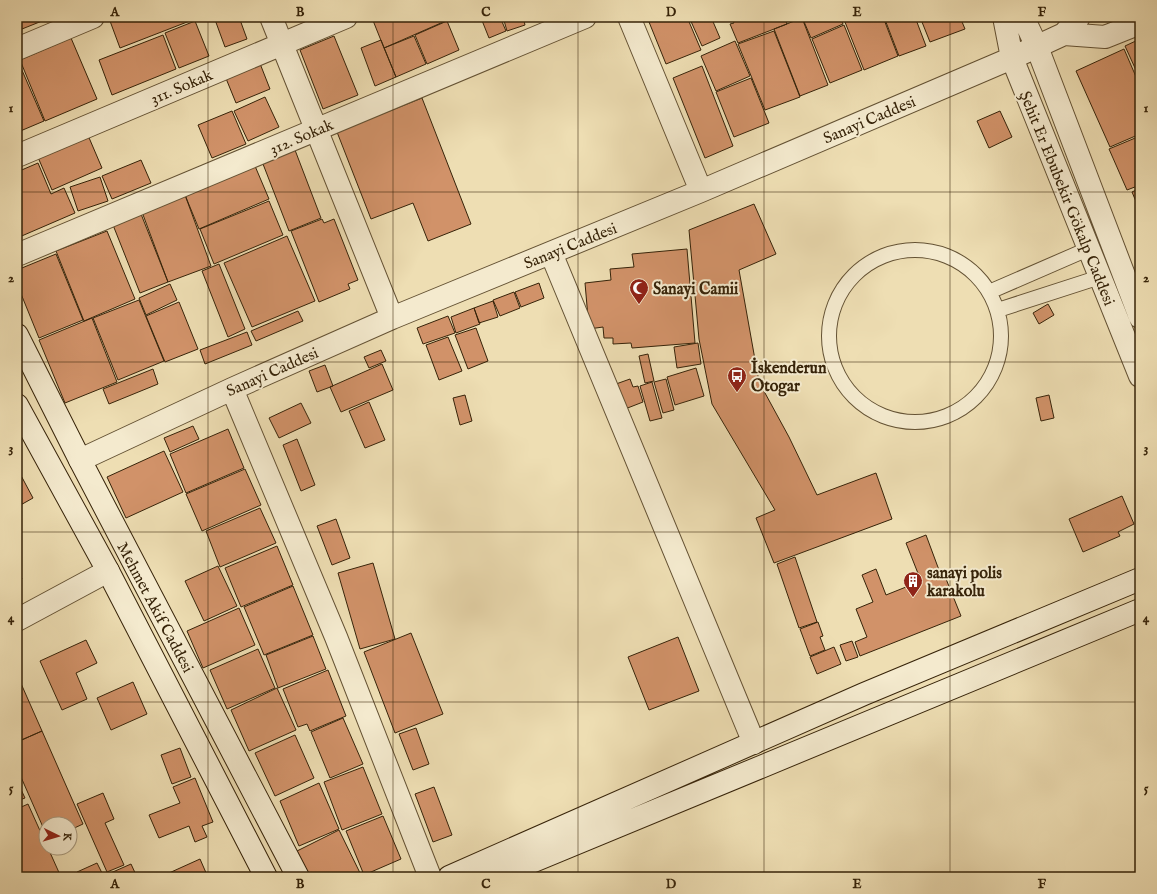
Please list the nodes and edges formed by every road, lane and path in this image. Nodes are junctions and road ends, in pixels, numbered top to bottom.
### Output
1 (93, 17) edge
2 (271, 17) edge
3 (346, 17) edge
4 (585, 17) edge
5 (629, 17) edge
6 (1004, 17) edge
7 (1023, 17) edge
8 (1079, 17) edge
9 (1140, 23) edge
10 (1064, 34) junction
11 (282, 44) junction
12 (1037, 47) junction
13 (17, 49) edge
14 (1012, 58) junction
15 (316, 130) junction
16 (17, 156) edge
17 (701, 191) junction
18 (1088, 249) junction
19 (551, 253) junction
20 (17, 255) edge
21 (1100, 278) junction
22 (989, 292) junction
23 (998, 310) junction
24 (1140, 317) edge
25 (392, 318) junction
26 (17, 335) edge
27 (1140, 376) edge
28 (232, 389) junction
29 (17, 405) edge
30 (80, 460) junction
31 (108, 571) junction
32 (1140, 579) edge
33 (1140, 610) edge
34 (17, 620) edge
35 (754, 743) junction
36 (266, 877) edge
37 (298, 877) edge
38 (430, 877) edge
39 (449, 877) edge
40 (495, 877) edge

1 - 13 street
2 - 11 street
3 - 11 street, 311. Sokak
4 - 15 street, 312. Sokak
5 - 17 street
6 - 14 street, Şehit Er Ebubekir Gökalp Caddesi
7 - 12 street, Şehit Er Ebubekir Gökalp Caddesi
8 - 10 street, Sanayi Caddesi
9 - 10 street, Sanayi Caddesi
10 - 12 street, Sanayi Caddesi
11 - 15 street
11 - 16 street, 311. Sokak
12 - 14 street, Sanayi Caddesi
12 - 24 street, Şehit Er Ebubekir Gökalp Caddesi
14 - 17 street, Sanayi Caddesi
14 - 18 street, Şehit Er Ebubekir Gökalp Caddesi
15 - 20 street, 312. Sokak
15 - 25 street
17 - 19 street, Sanayi Caddesi
18 - 21 street, Şehit Er Ebubekir Gökalp Caddesi
18 - 22 lane
19 - 25 street, Sanayi Caddesi
19 - 35 street
21 - 23 lane
21 - 27 street, Şehit Er Ebubekir Gökalp Caddesi
22 - 23 lane
22 - 23 lane
25 - 28 street, Sanayi Caddesi
26 - 30 street, Mehmet Akif Caddesi
28 - 30 street, Sanayi Caddesi
28 - 38 street
29 - 31 street
30 - 37 street, Mehmet Akif Caddesi
31 - 34 street
31 - 36 street
32 - 35 street
33 - 40 street
35 - 39 street

